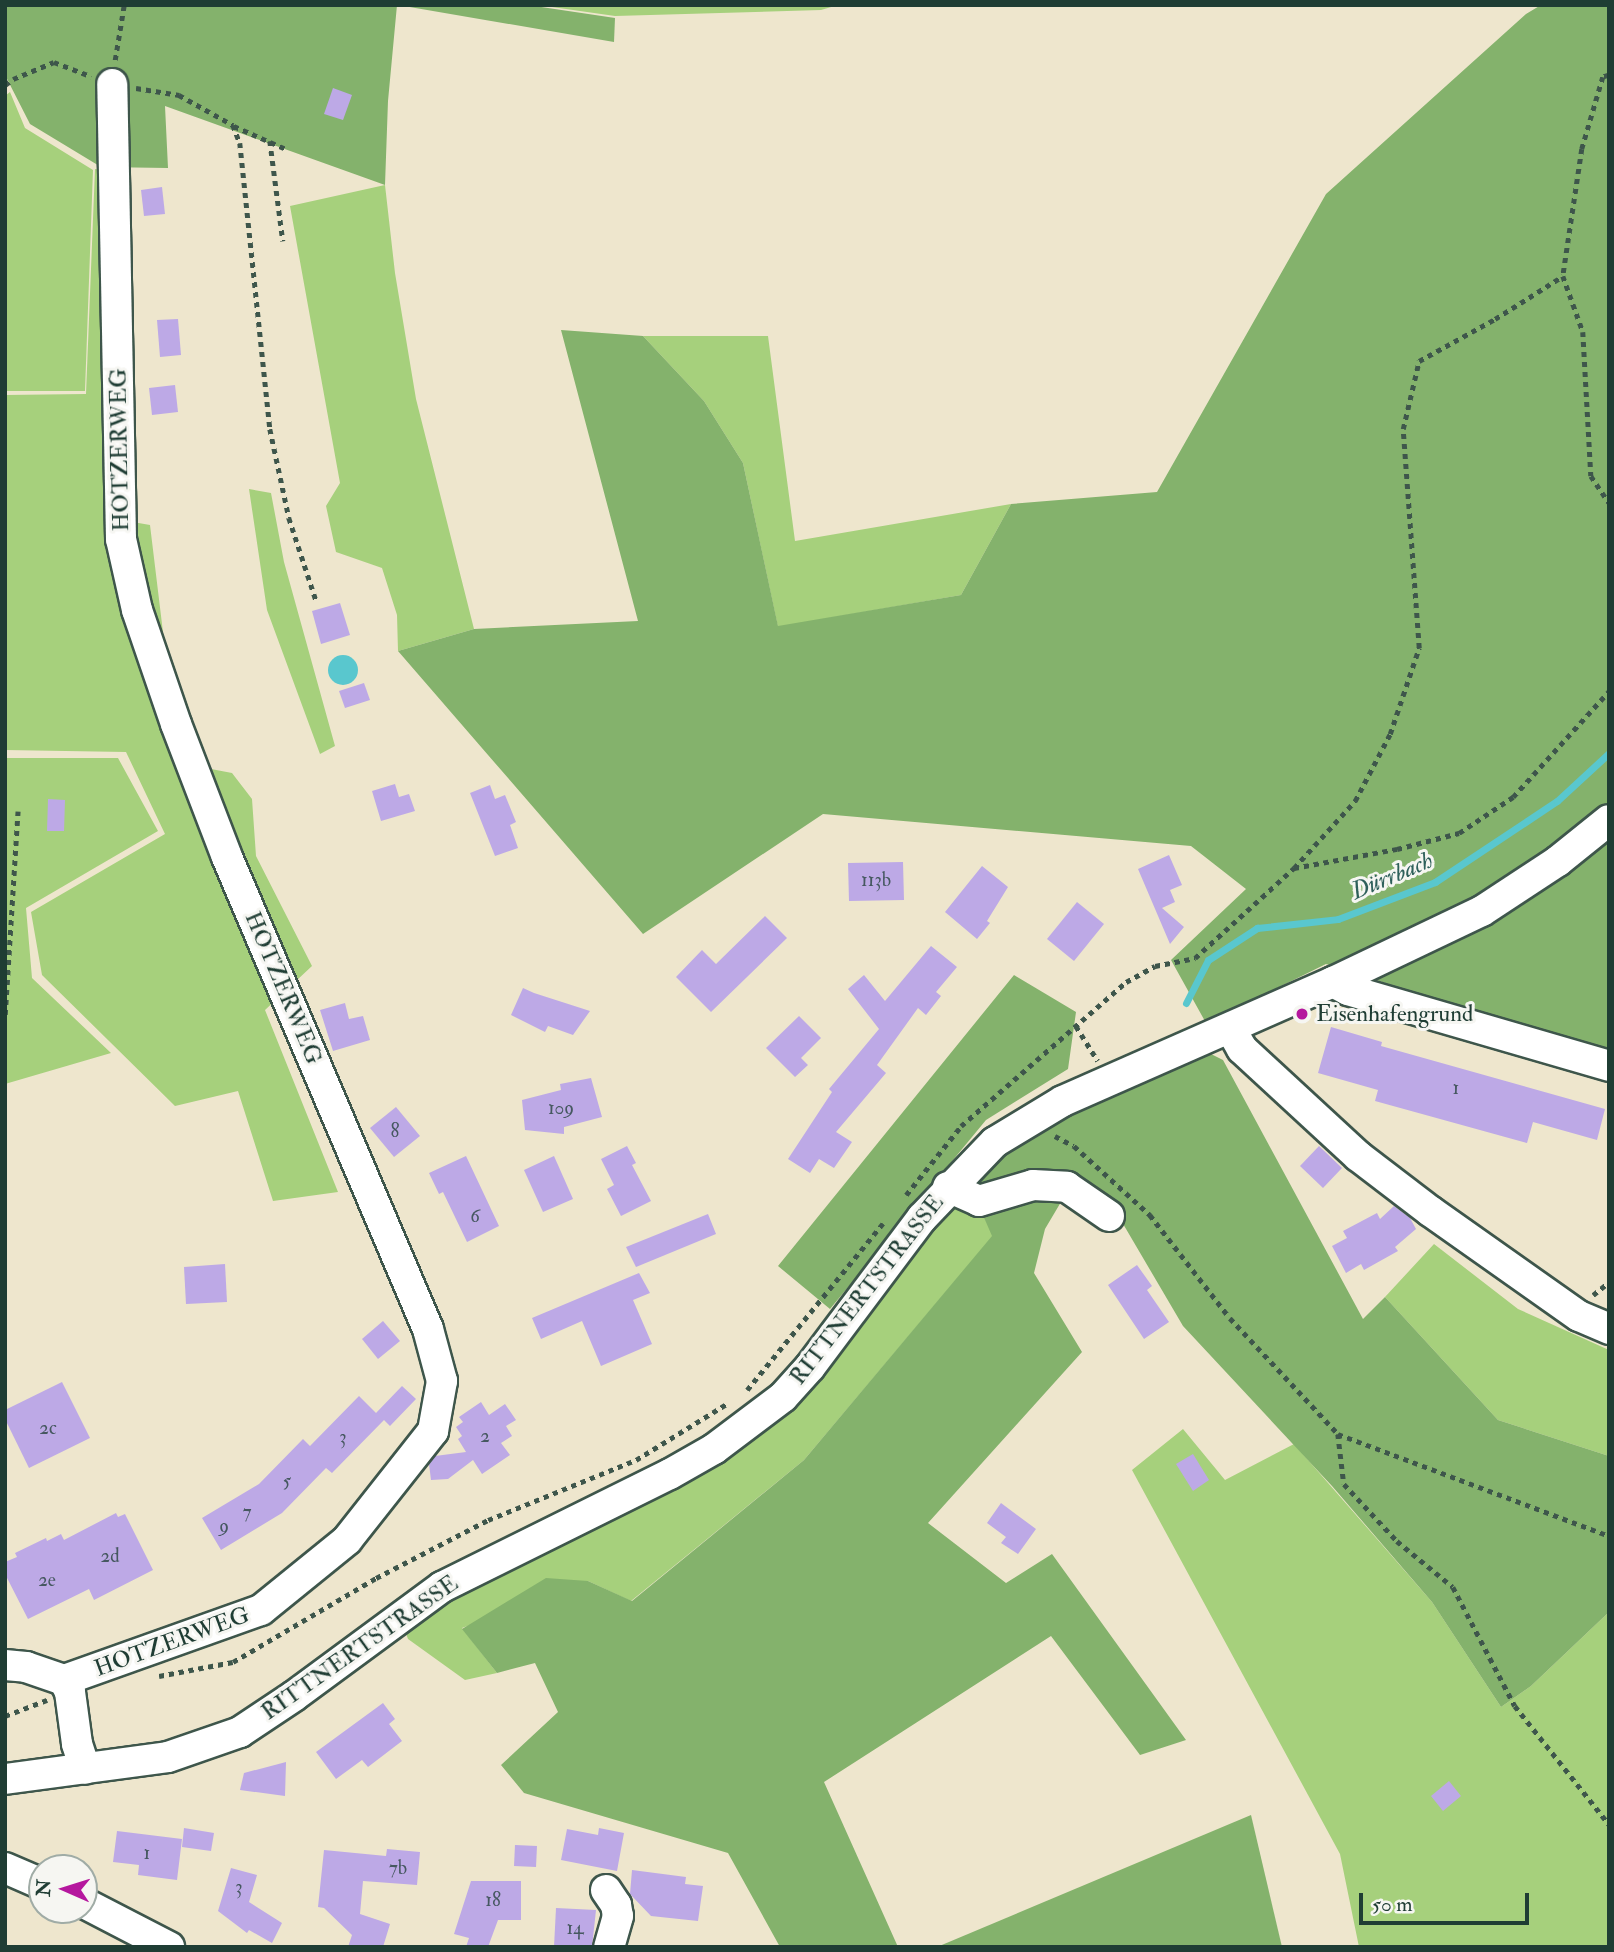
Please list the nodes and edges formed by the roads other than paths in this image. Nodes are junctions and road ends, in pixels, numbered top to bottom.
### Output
1 (112, 83) road end
2 (1609, 820) edge
3 (1333, 982) junction
4 (1230, 1028) junction
5 (1609, 1066) edge
6 (948, 1187) junction
7 (1109, 1216) dead end
8 (1609, 1329) edge
9 (5, 1665) edge
10 (67, 1686) junction
11 (85, 1769) junction
12 (5, 1779) edge
13 (5, 1868) edge
14 (28, 1878) edge
15 (606, 1890) dead end
16 (98, 1910) edge
17 (169, 1947) edge
18 (609, 1947) edge

1 - 10 street, HOTZERWEG
2 - 3 street, RITTNERTSTRASSE
3 - 4 street, RITTNERTSTRASSE
3 - 5 street
4 - 6 street, RITTNERTSTRASSE
4 - 8 street
6 - 7 street
6 - 11 street, RITTNERTSTRASSE
9 - 10 street
10 - 11 street
11 - 12 street, RITTNERTSTRASSE
13 - 14 street
15 - 18 street
16 - 17 street

